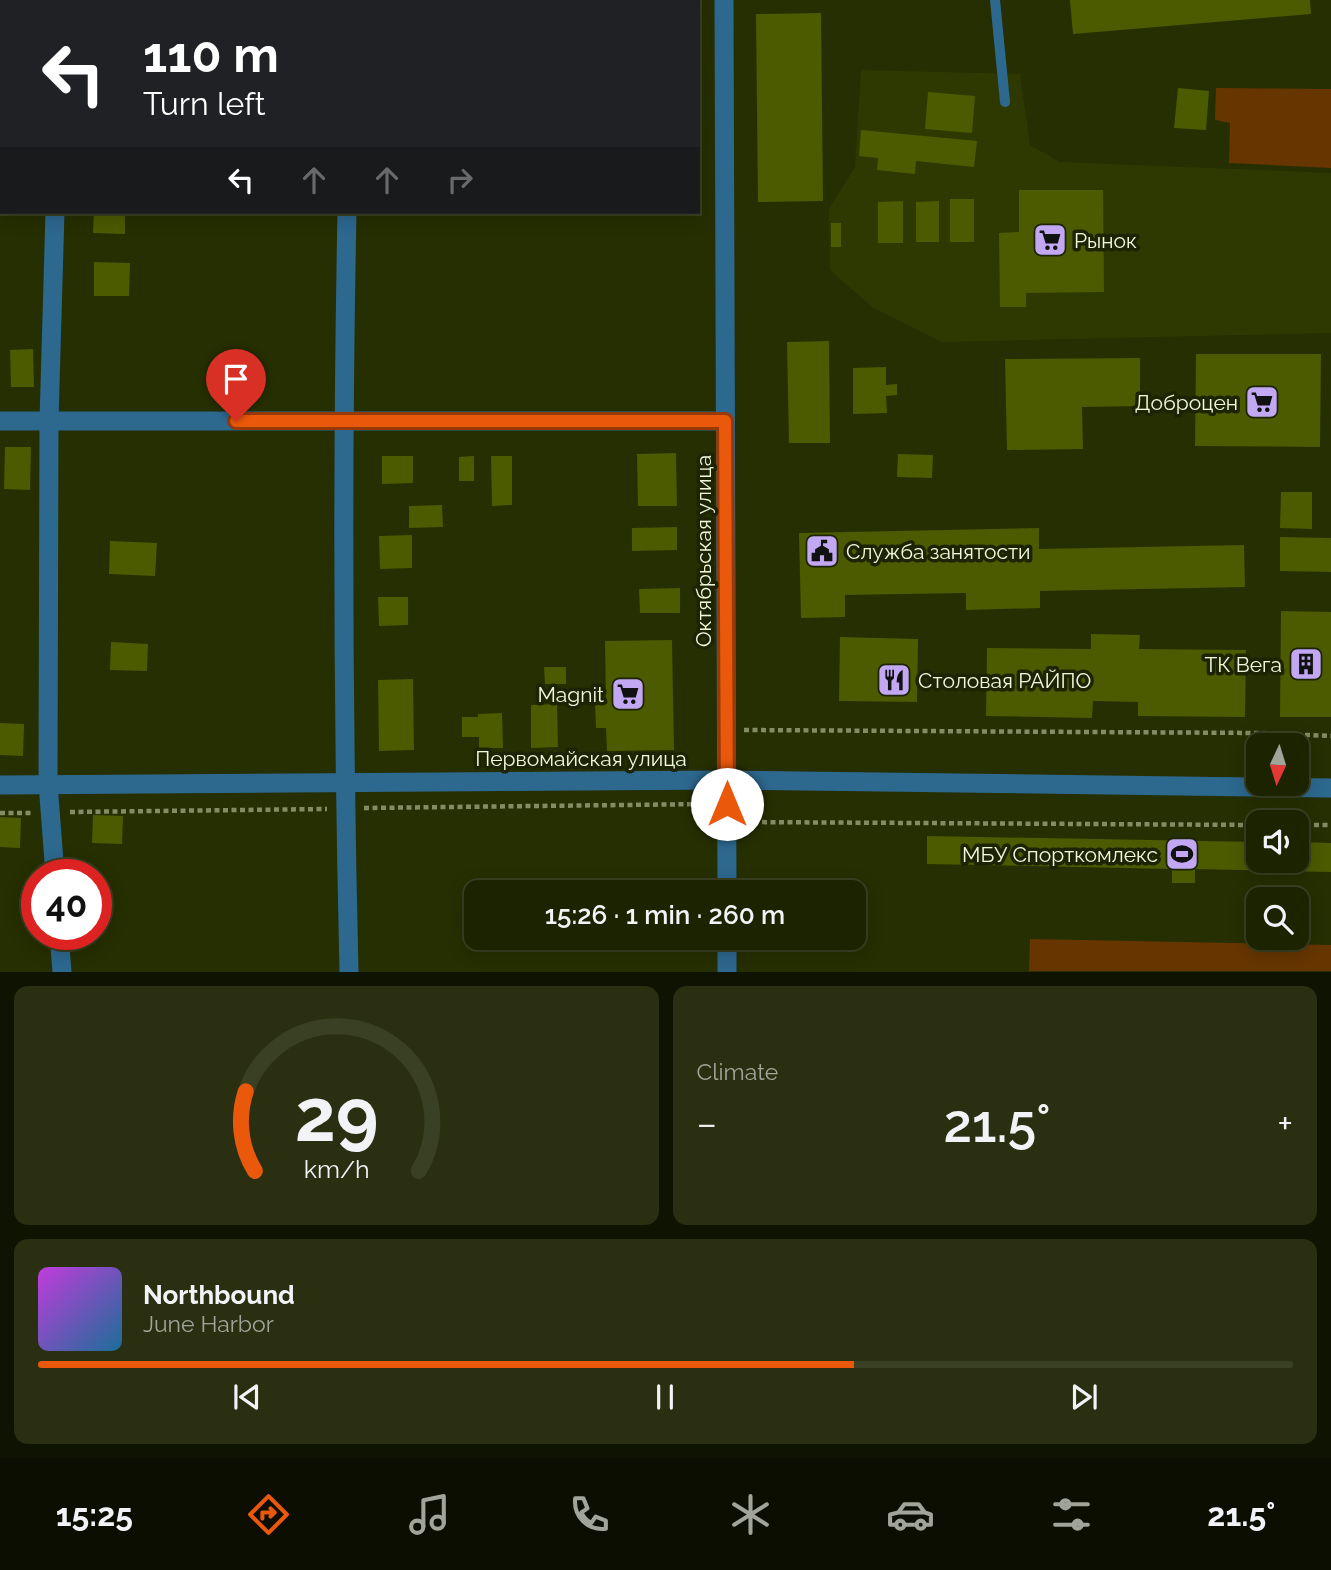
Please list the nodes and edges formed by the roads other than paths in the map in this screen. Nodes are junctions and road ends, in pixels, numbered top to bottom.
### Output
1 (724, 0) edge
2 (995, 0) edge
3 (1005, 102) dead end
4 (55, 214) edge
5 (347, 214) edge
6 (0, 421) edge
7 (49, 421) junction
8 (343, 421) junction
9 (725, 421) junction
10 (727, 780) junction
11 (344, 782) junction
12 (48, 783) junction
13 (0, 785) edge
14 (1331, 788) edge
15 (54, 859) edge
16 (727, 880) edge
17 (60, 950) edge
18 (727, 950) edge
19 (62, 971) edge
20 (349, 971) edge
21 (727, 971) edge

1 - 9 street, Октябрьская улица
2 - 3 lane
4 - 7 street
5 - 8 street
6 - 7 street
7 - 8 street
7 - 12 street
8 - 9 street
8 - 11 street
9 - 10 street, Октябрьская улица
10 - 11 street, Первомайская улица
10 - 14 street, Первомайская улица
10 - 16 street, Октябрьская улица
11 - 12 street, Первомайская улица
11 - 20 street
12 - 13 street, Первомайская улица
12 - 15 street
17 - 19 street
18 - 21 street

